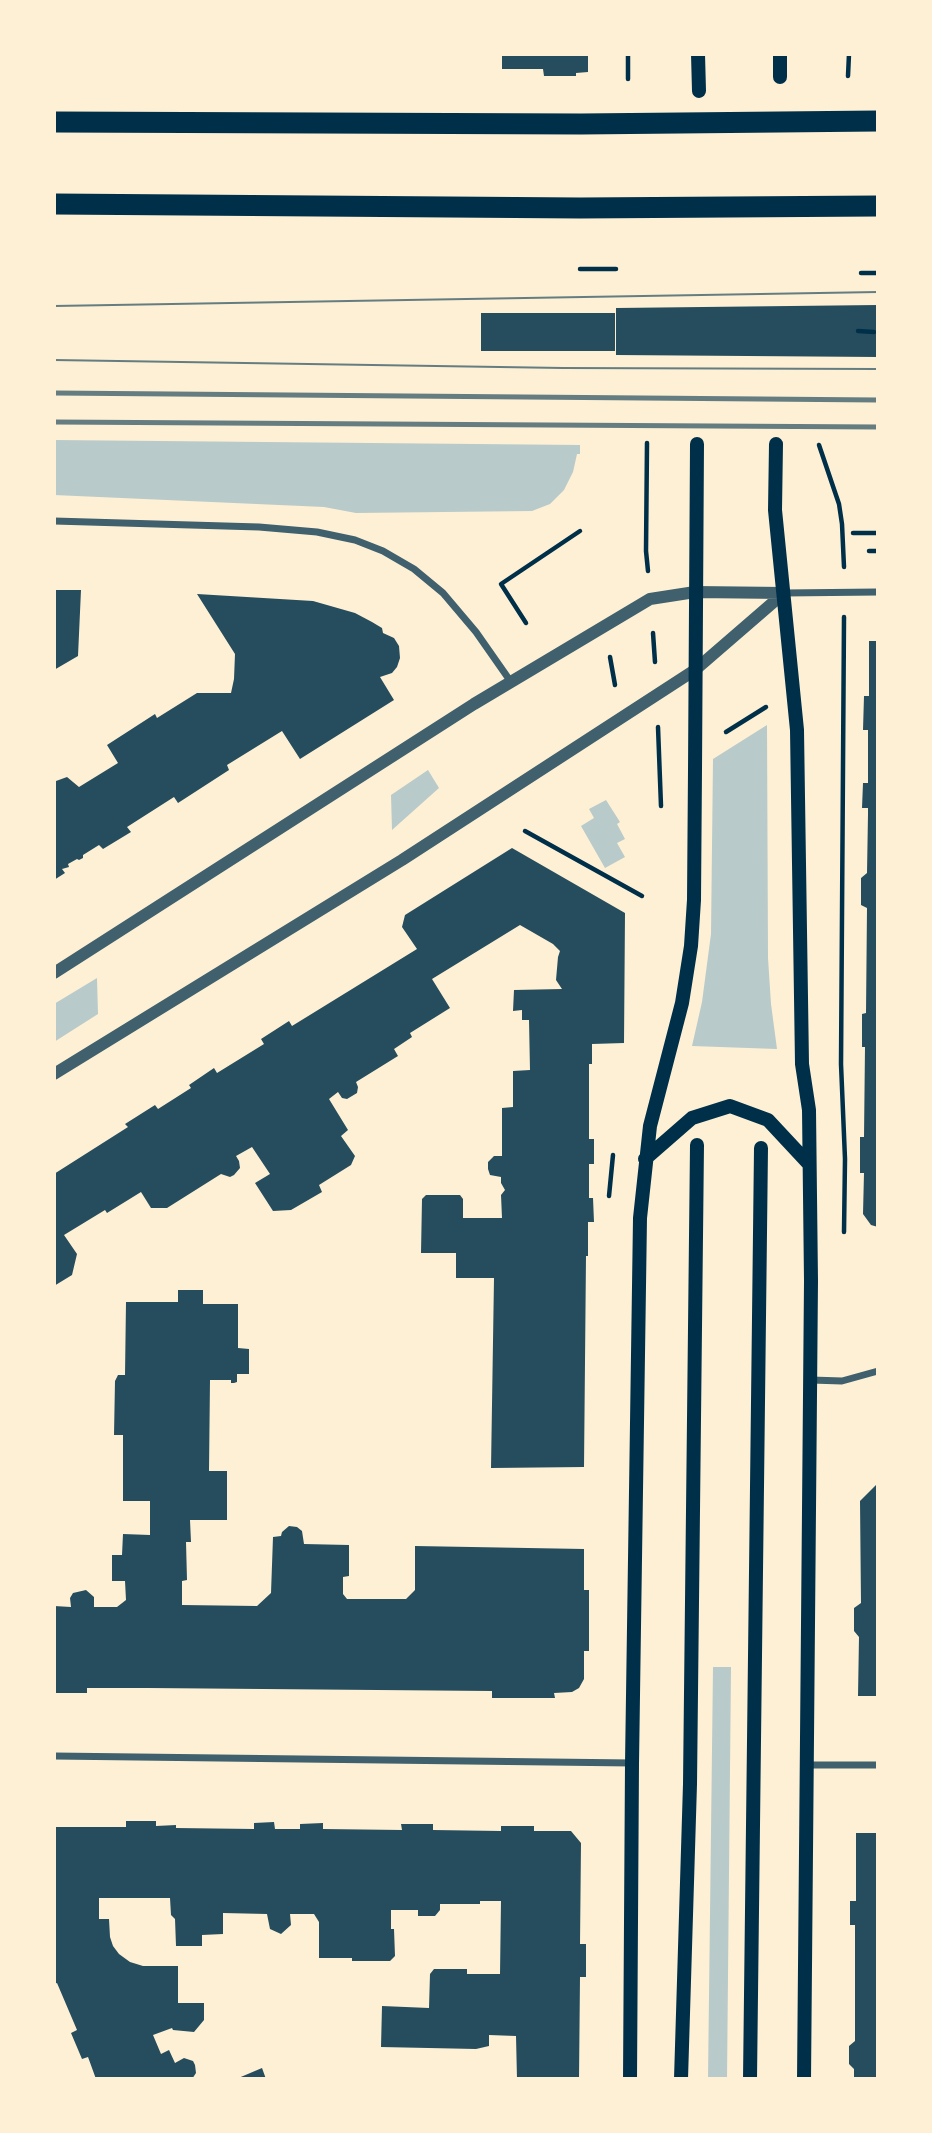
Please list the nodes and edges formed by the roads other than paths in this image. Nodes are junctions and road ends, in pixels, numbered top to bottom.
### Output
1 (698, 54) edge
2 (780, 54) edge
3 (780, 77) dead end
4 (699, 91) dead end
5 (878, 121) edge
6 (54, 122) edge
7 (54, 204) edge
8 (878, 206) edge
9 (697, 444) dead end
10 (776, 444) dead end
11 (54, 521) edge
12 (695, 592) junction
13 (878, 592) edge
14 (784, 593) junction
15 (695, 670) junction
16 (511, 681) junction
17 (54, 973) edge
18 (54, 1074) edge
19 (697, 1145) dead end
20 (761, 1148) dead end
21 (645, 1160) junction
22 (809, 1164) junction
23 (878, 1371) edge
24 (810, 1380) junction
25 (54, 1756) edge
26 (632, 1763) junction
27 (806, 1765) junction
28 (878, 1765) edge
29 (630, 2079) edge
30 (681, 2079) edge
31 (750, 2079) edge
32 (804, 2079) edge

1 - 4 main road
2 - 3 main road
5 - 6 highway
7 - 8 highway
9 - 12 main road
10 - 14 main road
11 - 16 street
12 - 14 street
12 - 15 main road
12 - 16 street
13 - 14 street
14 - 15 street
14 - 22 main road
15 - 18 street
15 - 21 main road
16 - 17 street
19 - 30 main road
20 - 31 main road
21 - 22 main road
21 - 26 main road
22 - 24 main road
23 - 24 street
24 - 27 main road
25 - 26 street
26 - 29 main road
27 - 28 street
27 - 32 main road

